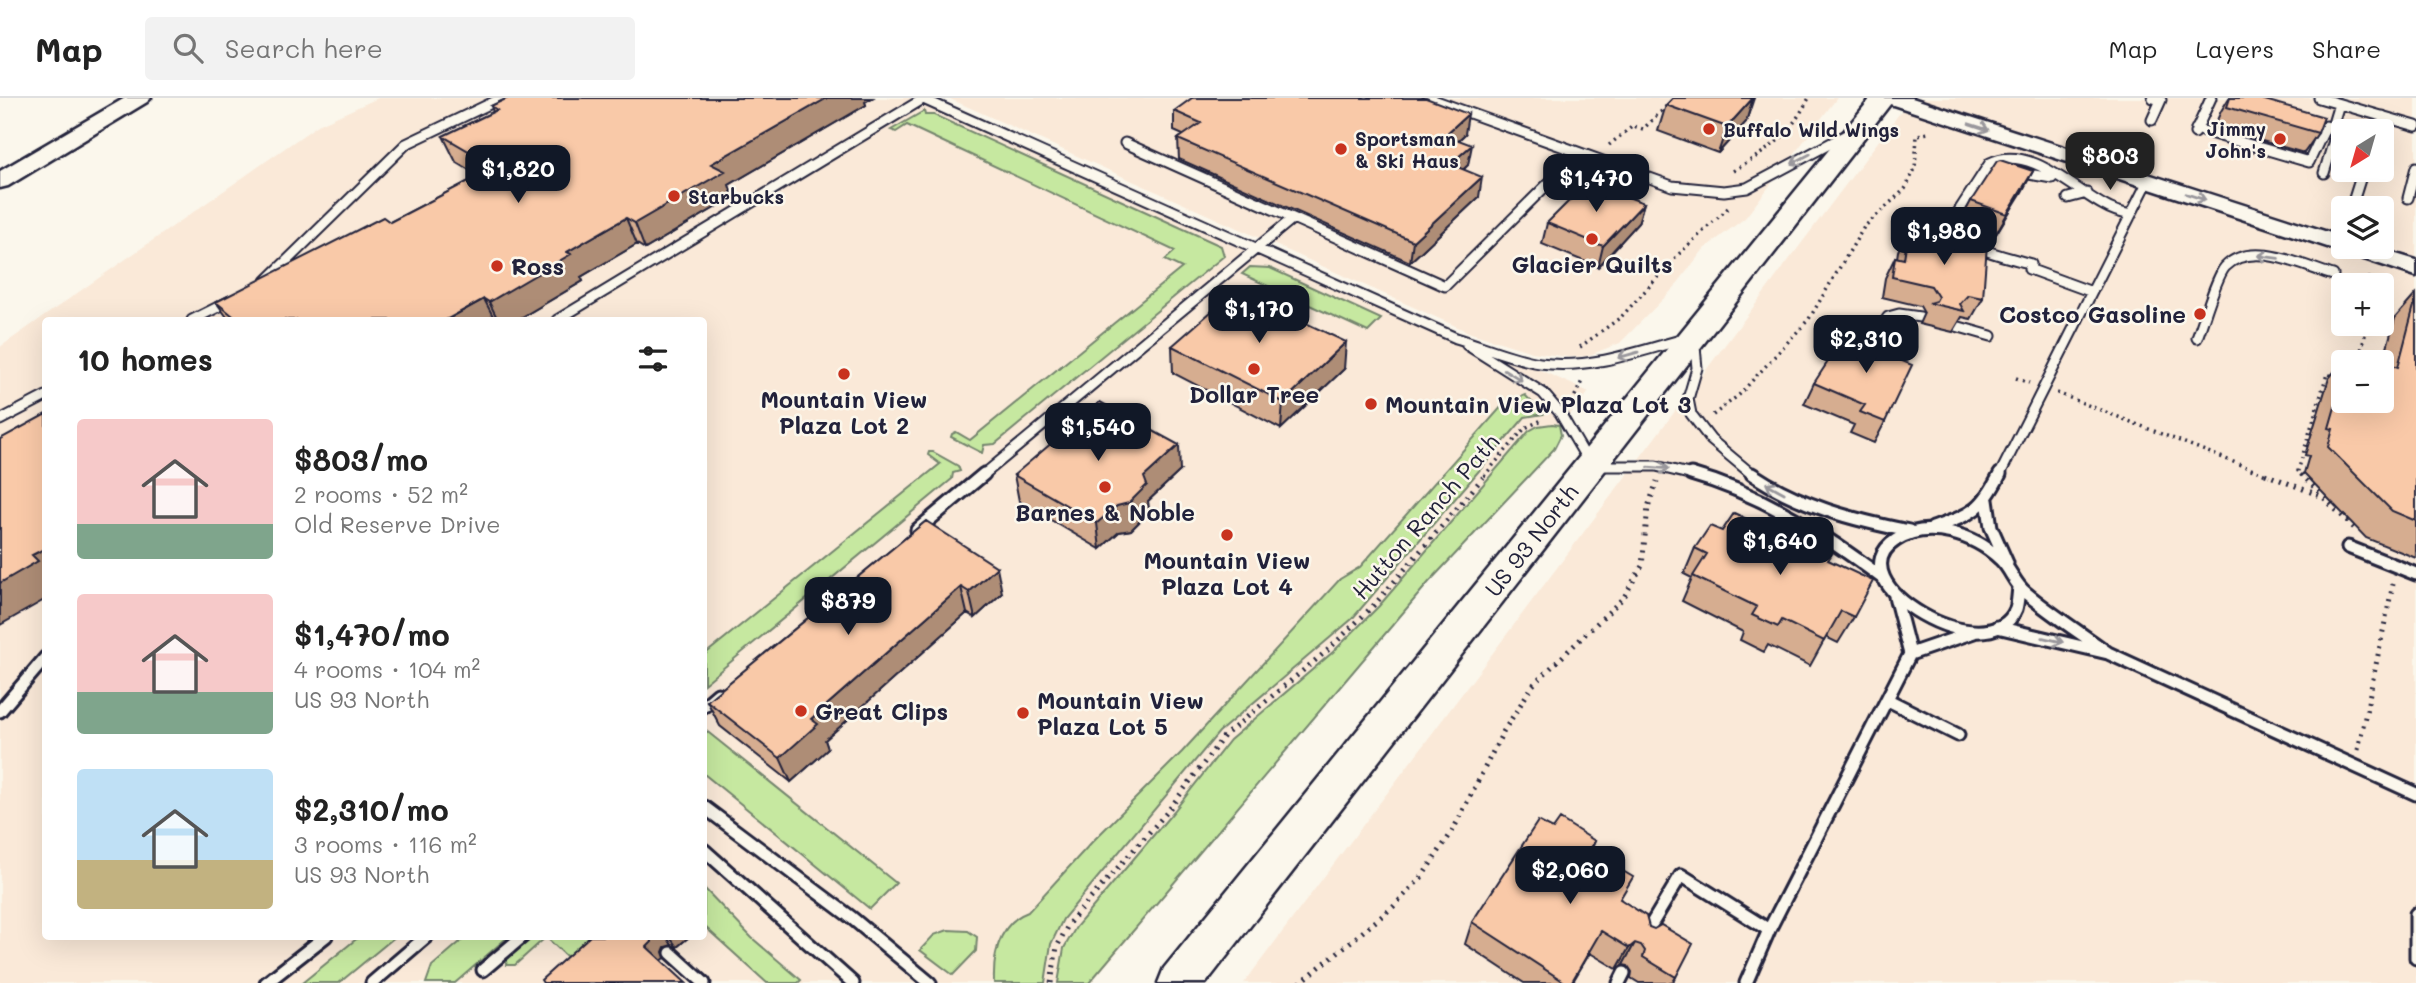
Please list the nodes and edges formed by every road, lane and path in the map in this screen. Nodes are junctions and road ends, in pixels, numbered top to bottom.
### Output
1 (141, 98) edge
2 (502, 98) edge
3 (922, 98) edge
4 (1429, 98) edge
5 (1675, 98) edge
6 (1809, 98) edge
7 (1883, 98) edge
8 (1891, 98) edge
9 (1944, 98) edge
10 (2211, 98) edge
11 (2319, 98) edge
12 (2157, 99) edge
13 (2339, 104) junction
14 (2383, 116) junction
15 (2382, 119) edge
16 (2152, 120) dead end
17 (2326, 125) edge
18 (2416, 126) edge
19 (1861, 127) junction
20 (1929, 133) dead end
21 (1125, 143) dead end
22 (1579, 153) junction
23 (1597, 157) junction
24 (2416, 167) edge
25 (2323, 173) dead end
26 (1981, 177) junction
27 (0, 181) edge
28 (2148, 181) junction
29 (2076, 185) junction
30 (1724, 191) junction
31 (2087, 193) junction
32 (2068, 198) dead end
33 (2408, 198) dead end
34 (2131, 215) junction
35 (1292, 219) junction
36 (2331, 220) edge
37 (2331, 241) edge
38 (2394, 241) edge
39 (1258, 247) junction
40 (2416, 247) edge
41 (2387, 259) edge
42 (2416, 268) edge
43 (2331, 274) edge
44 (253, 289) edge
45 (2092, 292) junction
46 (240, 295) edge
47 (198, 317) edge
48 (562, 317) edge
49 (1920, 317) dead end
50 (1956, 326) edge
51 (1881, 334) dead end
52 (1694, 336) junction
53 (1991, 337) dead end
54 (1456, 338) junction
55 (2197, 338) dead end
56 (1579, 363) junction
57 (2331, 376) edge
58 (2015, 378) dead end
59 (2043, 388) junction
60 (42, 399) edge
61 (1560, 413) junction
62 (1713, 415) dead end
63 (0, 420) edge
64 (1591, 466) junction
65 (1657, 480) dead end
66 (2323, 497) junction
67 (1987, 500) junction
68 (1930, 530) junction
69 (1909, 531) junction
70 (2357, 531) dead end
71 (905, 539) edge
72 (2348, 547) dead end
73 (2396, 566) junction
74 (2010, 571) junction
75 (2416, 574) edge
76 (1884, 579) junction
77 (2019, 588) junction
78 (1894, 594) junction
79 (1997, 627) junction
80 (1977, 631) junction
81 (2108, 653) junction
82 (1910, 654) junction
83 (42, 662) edge
84 (725, 688) edge
85 (1888, 700) junction
86 (707, 703) edge
87 (0, 711) edge
88 (1958, 735) dead end
89 (2355, 766) junction
90 (2416, 794) edge
91 (707, 809) edge
92 (707, 852) edge
93 (2416, 914) edge
94 (1769, 930) junction
95 (321, 940) edge
96 (422, 940) edge
97 (518, 940) edge
98 (1641, 942) edge
99 (671, 953) dead end
100 (2416, 958) edge
101 (483, 970) dead end
102 (266, 983) edge
103 (373, 983) edge
104 (704, 983) edge
105 (853, 983) edge
106 (930, 983) edge
107 (1051, 983) edge
108 (1180, 983) edge
109 (1300, 983) edge
110 (1746, 983) edge

1 - 27 main road
2 - 44 lane
3 - 39 lane
3 - 48 lane
4 - 22 lane
5 - 23 path
6 - 30 path
7 - 19 main road, US 93 North
8 -> 28 main road
9 - 36 main road
10 - 17 lane
11 - 13 lane
12 - 16 lane
13 - 14 lane
13 - 25 lane
14 - 15 lane
14 - 18 lane
19 -> 30 lane
19 - 52 main road, US 93 North
20 - 62 path
21 - 35 lane
22 - 23 lane
22 - 35 lane
23 - 30 lane
24 - 33 lane
26 - 29 lane
26 - 29 lane
26 - 45 lane
28 - 34 lane
28 -> 37 main road
29 - 31 lane
30 - 56 path
31 - 32 lane
31 - 34 lane
34 - 45 lane
35 - 39 lane
38 - 40 main road
39 - 54 lane
39 - 71 lane
41 - 42 main road
43 -> 55 lane
45 - 59 lane
46 - 47 lane
49 - 51 lane
50 - 53 lane
52 -> 56 lane
52 - 64 main road, US 93 North
69 -> 52 lane
54 - 56 lane
54 -> 61 lane
56 - 61 path
57 - 66 path
58 - 59 path
59 - 66 path
59 - 67 lane
60 - 63 lane
61 - 64 lane
61 - 107 path, Hutton Ranch Path
64 -> 76 lane
64 - 108 main road, US 93 North
65 - 109 path
66 - 70 path
67 - 68 lane
67 - 74 lane
68 - 69 lane
68 - 74 lane
69 - 76 lane
72 - 73 lane
73 - 75 lane
73 - 89 path
74 - 77 lane
76 - 78 lane
77 - 79 lane
77 - 81 lane
78 - 80 lane
78 - 82 lane
79 - 80 lane
79 -> 81 lane
80 - 82 lane
81 - 89 lane
82 - 85 lane
83 - 87 lane
84 - 86 lane
85 - 88 lane
85 - 94 lane
89 - 90 lane
91 - 106 lane
92 - 105 lane
93 - 100 lane
94 - 98 lane
94 - 110 lane
95 - 102 lane
96 - 103 lane
97 - 101 lane
99 - 104 lane

